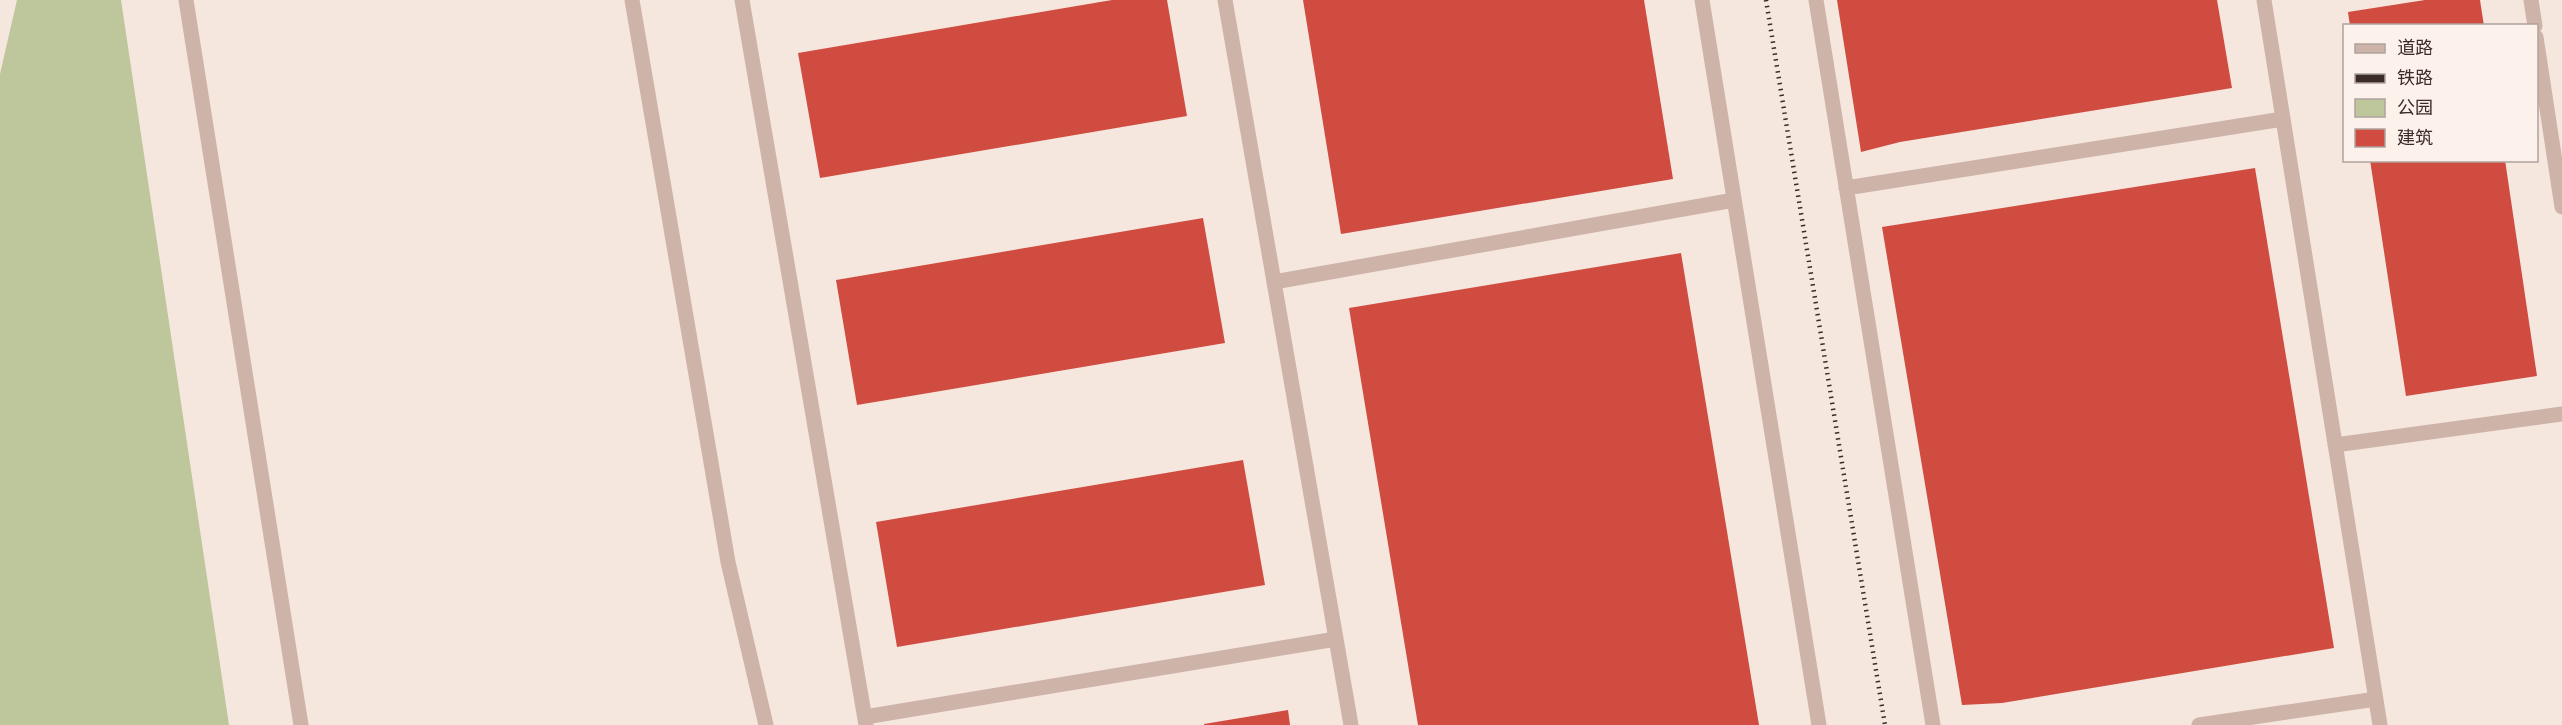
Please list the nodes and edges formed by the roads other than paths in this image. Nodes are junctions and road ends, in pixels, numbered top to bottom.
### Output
1 (186, 0) edge
2 (632, 0) edge
3 (742, 0) edge
4 (1225, 0) edge
5 (1702, 0) edge
6 (1816, 0) edge
7 (2264, 0) edge
8 (2531, 0) edge
9 (2535, 24) edge
10 (2538, 50) edge
11 (2283, 119) junction
12 (1846, 188) junction
13 (1734, 200) junction
14 (2562, 207) edge
15 (1274, 282) junction
16 (2562, 414) edge
17 (2335, 446) junction
18 (1336, 639) junction
19 (2376, 699) junction
20 (865, 721) edge
21 (301, 725) edge
22 (766, 725) edge
23 (1351, 725) edge
24 (1819, 725) edge
25 (1933, 725) edge
26 (2199, 725) edge
27 (2380, 725) edge

1 - 21 street
2 - 22 street
3 - 20 street
4 - 15 street
5 - 13 street
6 - 12 street
7 - 11 street
8 - 9 street
10 - 14 street
11 - 12 street
11 - 17 street
12 - 25 street
13 - 15 street
13 - 24 street
15 - 18 street
16 - 17 street
17 - 19 street
18 - 20 street
18 - 23 street
19 - 26 street
19 - 27 street

